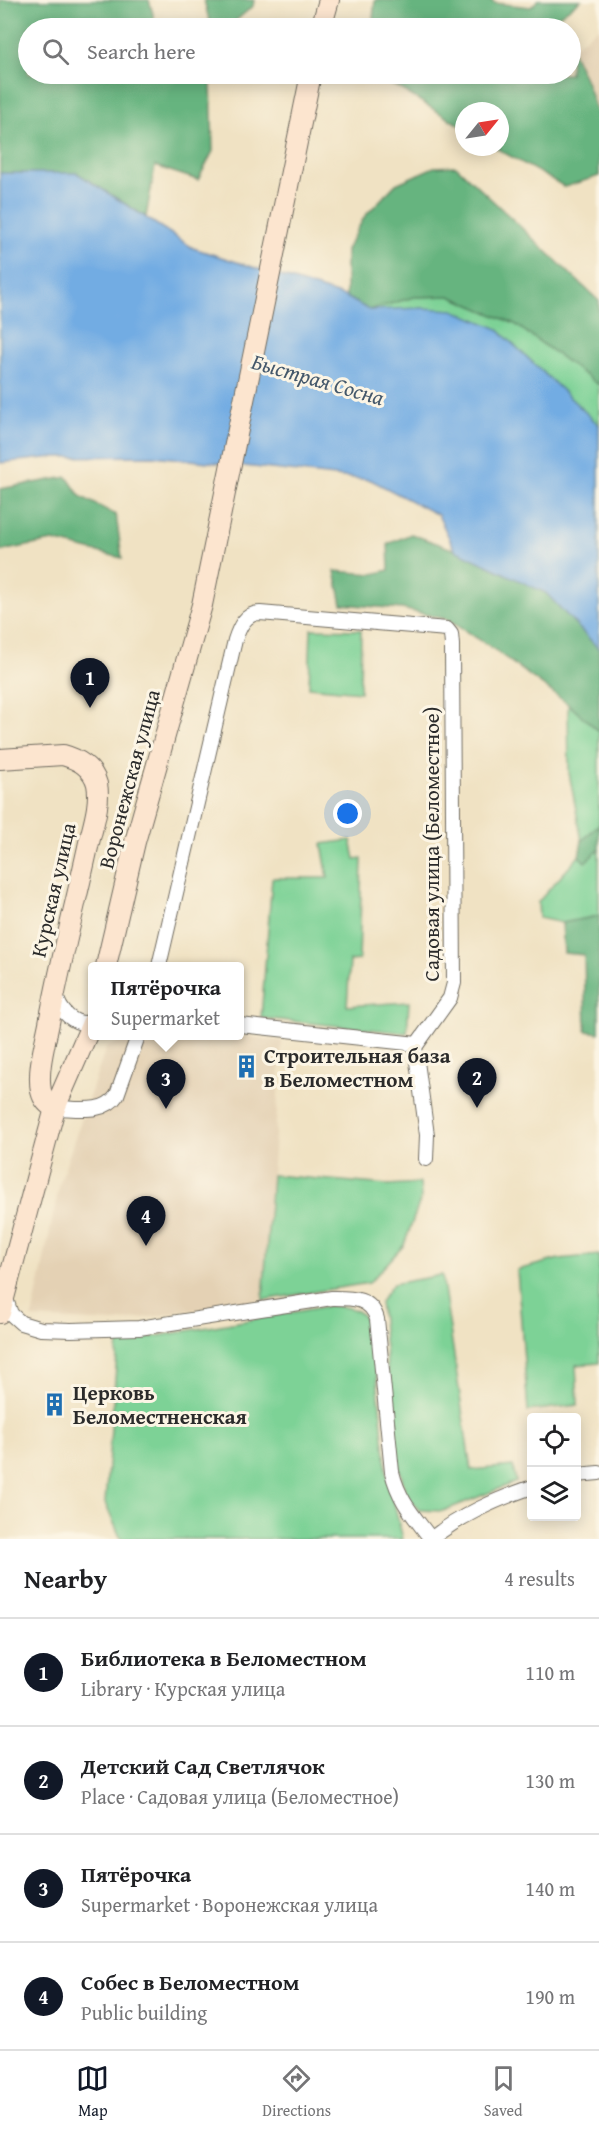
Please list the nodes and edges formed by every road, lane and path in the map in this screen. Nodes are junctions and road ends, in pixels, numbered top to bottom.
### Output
1 (329, 0) edge
2 (324, 18) edge
3 (308, 84) edge
4 (0, 759) edge
5 (107, 962) edge
6 (160, 962) edge
7 (55, 991) junction
8 (88, 1023) edge
9 (244, 1025) edge
10 (88, 1033) edge
11 (136, 1040) edge
12 (417, 1044) junction
13 (55, 1108) junction
14 (426, 1159) dead end
15 (2, 1305) edge
16 (599, 1473) edge
17 (581, 1475) edge
18 (527, 1489) edge
19 (431, 1539) edge

1 - 2 street
3 - 5 street, Воронежская улица
4 - 7 street, Курская улица
6 - 12 street, Садовая улица (Беломестное)
7 - 8 street
7 - 13 street, Курская улица
9 - 12 street
10 - 13 street
11 - 13 street
12 - 14 street
13 - 15 street
15 - 19 street
16 - 17 street
18 - 19 street

